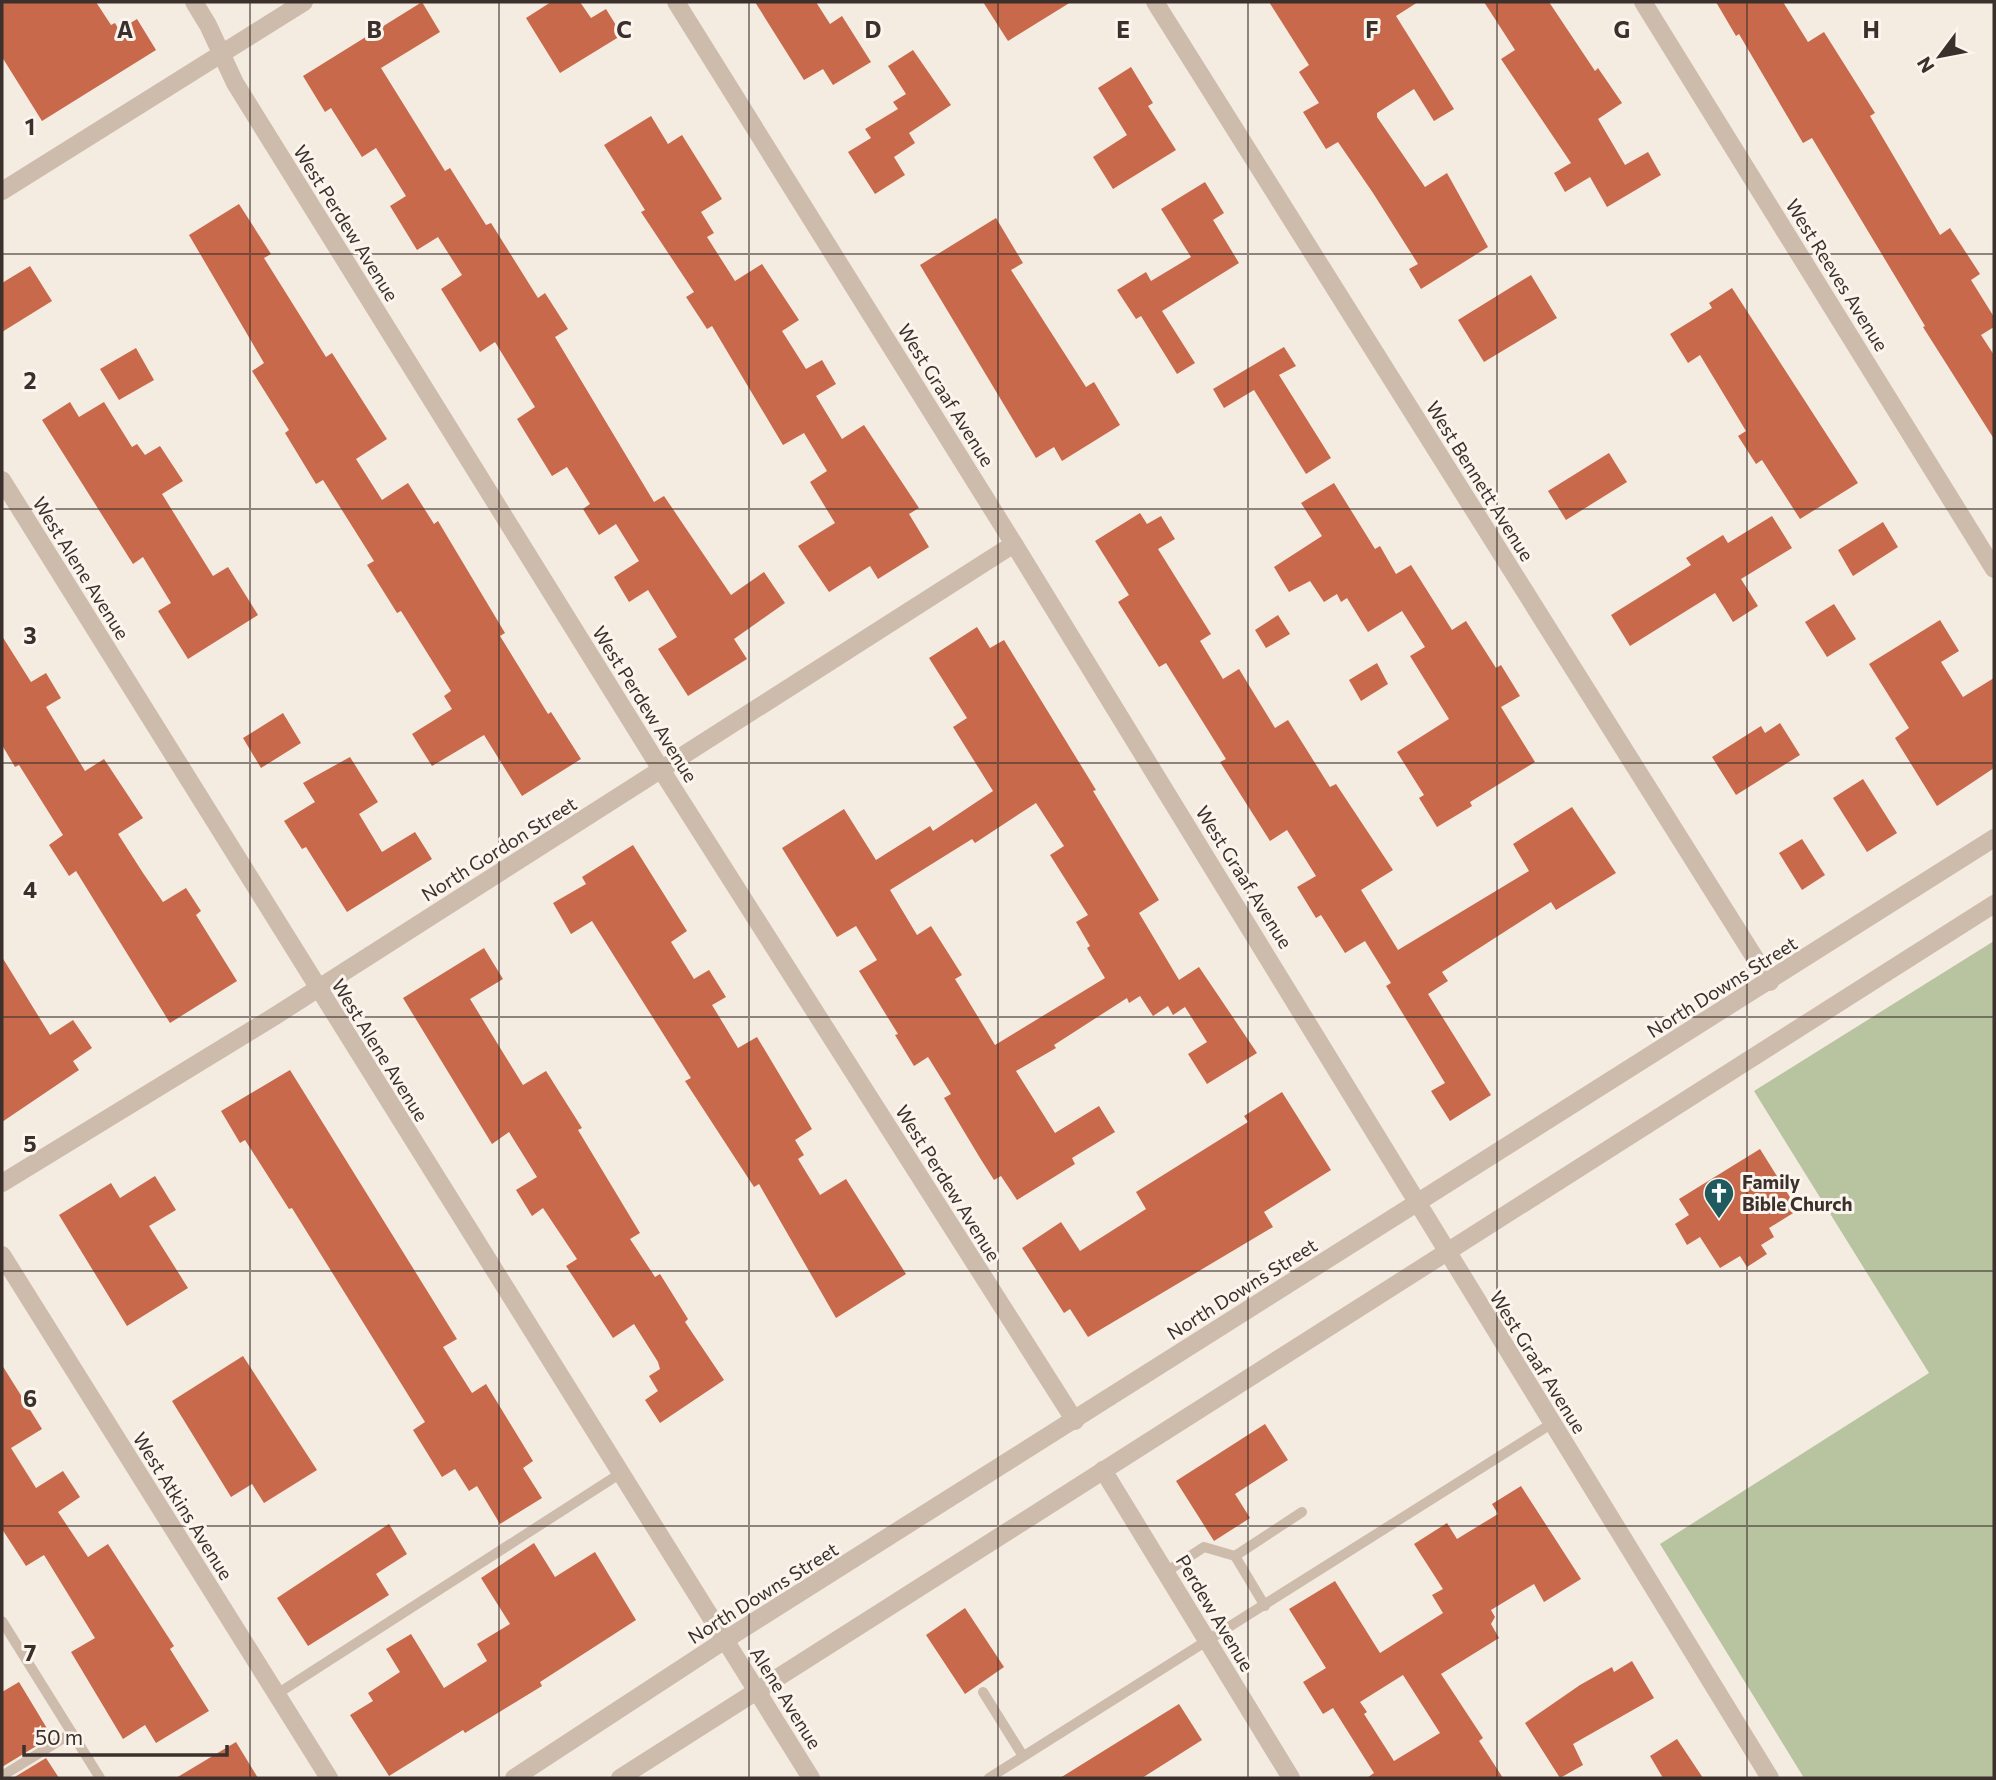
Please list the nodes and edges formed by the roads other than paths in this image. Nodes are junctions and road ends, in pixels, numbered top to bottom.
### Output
1 (194, 2) edge
2 (304, 2) edge
3 (676, 2) edge
4 (1155, 2) edge
5 (1643, 2) edge
6 (222, 53) junction
7 (2, 191) edge
8 (2, 480) edge
9 (1014, 544) junction
10 (1994, 569) edge
11 (662, 771) junction
12 (1994, 838) edge
13 (1994, 904) edge
14 (1770, 982) junction
15 (317, 989) junction
16 (2, 1183) edge
17 (1418, 1203) junction
18 (1446, 1252) junction
19 (2, 1255) edge
20 (1075, 1421) junction
21 (1552, 1424) junction
22 (1103, 1470) junction
23 (621, 1474) junction
24 (1302, 1513) dead end
25 (1236, 1556) junction
26 (1166, 1572) junction
27 (1265, 1606) junction
28 (2, 1621) edge
29 (726, 1640) junction
30 (1208, 1641) junction
31 (756, 1689) junction
32 (983, 1692) dead end
33 (277, 1695) junction
34 (72, 1733) junction
35 (1023, 1756) junction
36 (2, 1776) edge
37 (100, 1778) edge
38 (329, 1778) edge
39 (514, 1778) edge
40 (620, 1778) edge
41 (811, 1778) edge
42 (989, 1778) edge
43 (1292, 1778) edge
44 (1770, 1778) edge

1 - 6 street, West Perdew Avenue
2 - 6 street
3 - 9 street, West Graaf Avenue
4 - 14 street, West Bennett Avenue
5 - 10 street, West Reeves Avenue
6 - 7 street
6 - 11 street, West Perdew Avenue
8 - 15 street, West Alene Avenue
9 - 11 street, North Gordon Street
9 - 17 street, West Graaf Avenue
11 - 15 street, North Gordon Street
11 - 20 street, West Perdew Avenue
12 - 14 street, North Downs Street
13 - 18 street
14 - 17 street, North Downs Street
15 - 16 street, North Gordon Street
15 - 23 street, West Alene Avenue
17 - 18 street, West Graaf Avenue
17 - 20 street, North Downs Street
18 - 21 street, West Graaf Avenue
18 - 22 street
19 - 33 street, West Atkins Avenue
20 - 29 street, North Downs Street
21 - 27 lane
21 - 44 street, West Graaf Avenue
22 - 26 street, Perdew Avenue
22 - 31 street
23 - 29 street, West Alene Avenue
23 - 33 lane
24 - 25 lane
25 - 26 lane
25 - 27 lane
26 - 30 street, Perdew Avenue
27 - 30 lane
28 - 34 lane
29 - 31 street, Alene Avenue
29 - 39 street, North Downs Street
30 - 35 lane
30 - 43 street, Perdew Avenue
31 - 40 street
31 - 41 street, Alene Avenue
32 - 35 lane
33 - 38 street, West Atkins Avenue
34 - 36 lane
34 - 37 lane
35 - 42 lane

